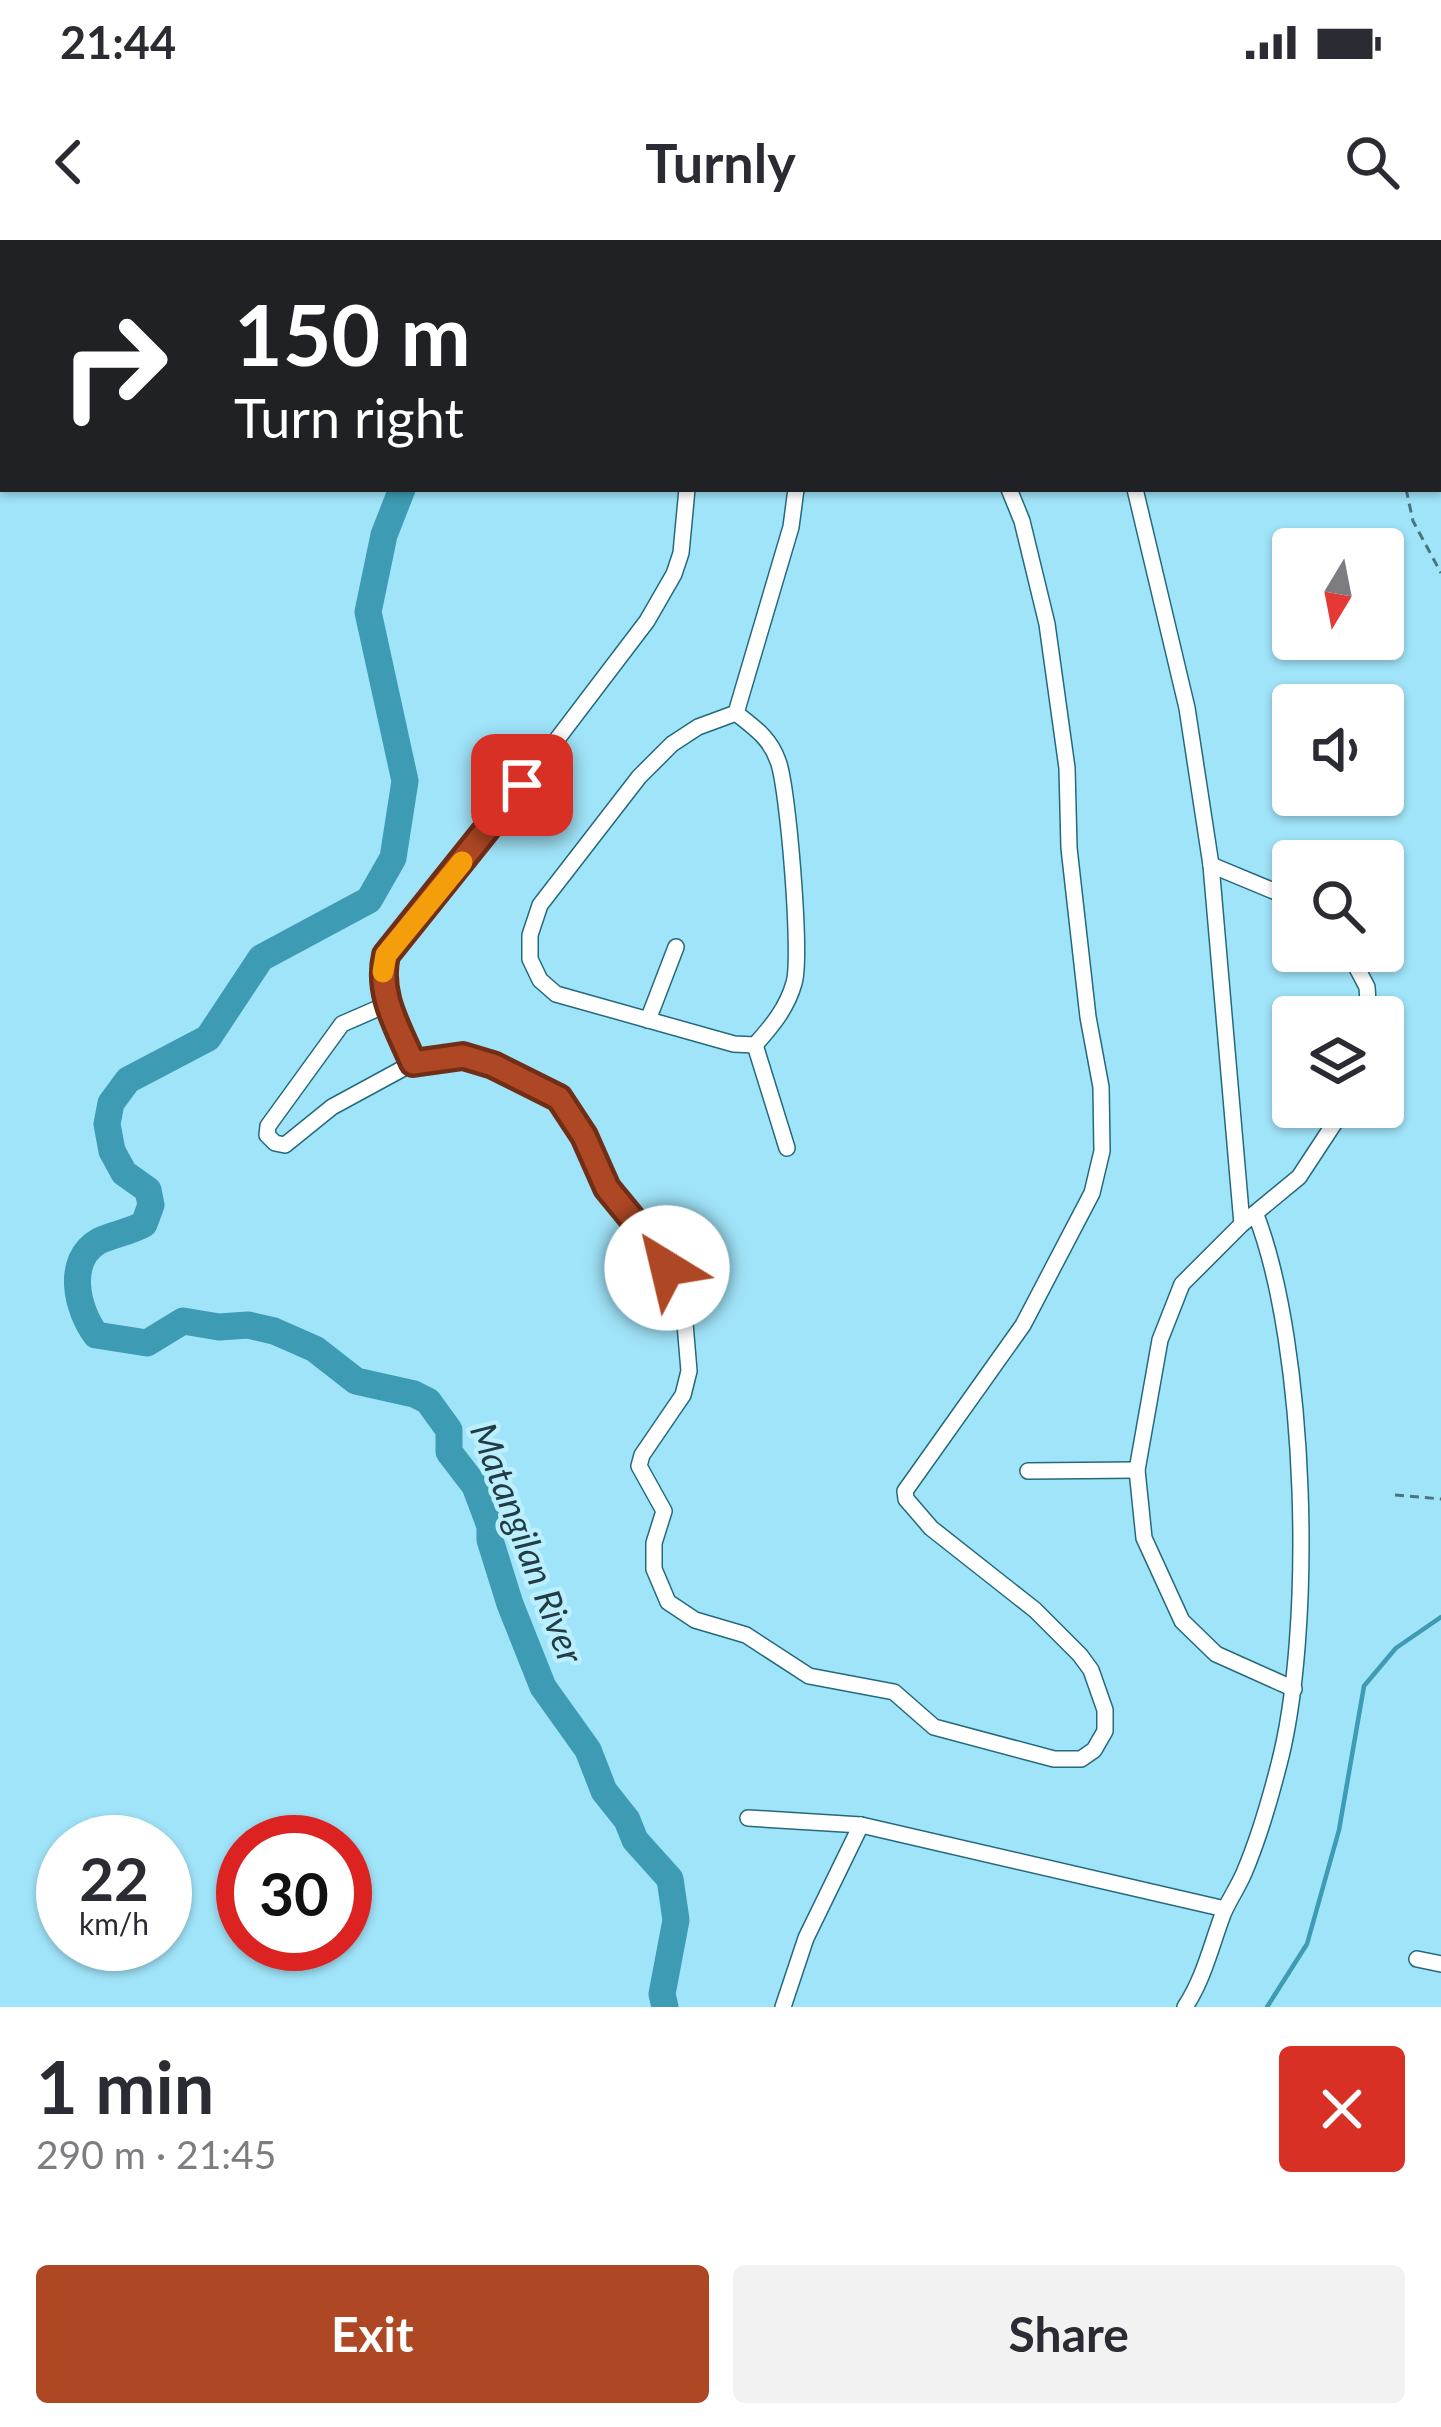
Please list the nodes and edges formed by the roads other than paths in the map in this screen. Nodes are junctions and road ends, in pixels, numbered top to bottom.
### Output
1 (687, 492) edge
2 (796, 492) edge
3 (1010, 492) edge
4 (1136, 492) edge
5 (736, 713) junction
6 (1211, 865) junction
7 (1272, 890) edge
8 (676, 946) dead end
9 (388, 1004) junction
10 (648, 1020) junction
11 (755, 1045) junction
12 (413, 1063) junction
13 (1331, 1128) edge
14 (787, 1148) dead end
15 (1249, 1220) junction
16 (1137, 1470) junction
17 (1028, 1471) dead end
18 (1294, 1689) junction
19 (748, 1818) dead end
20 (861, 1826) junction
21 (1225, 1909) junction
22 (1417, 1959) dead end
23 (1441, 1964) edge
24 (783, 2007) edge
25 (1186, 2007) edge

1 - 9 street
2 - 5 street
3 - 12 street
4 - 6 street
5 - 10 street
5 - 11 street
6 - 7 street
6 - 15 street
8 - 10 street
9 - 12 street
9 - 12 street
10 - 11 street
11 - 14 street
13 - 15 street
15 - 16 street
15 - 18 street
16 - 17 street
16 - 18 street
18 - 21 street
19 - 20 street
20 - 21 street
20 - 24 street
21 - 25 street
22 - 23 street

